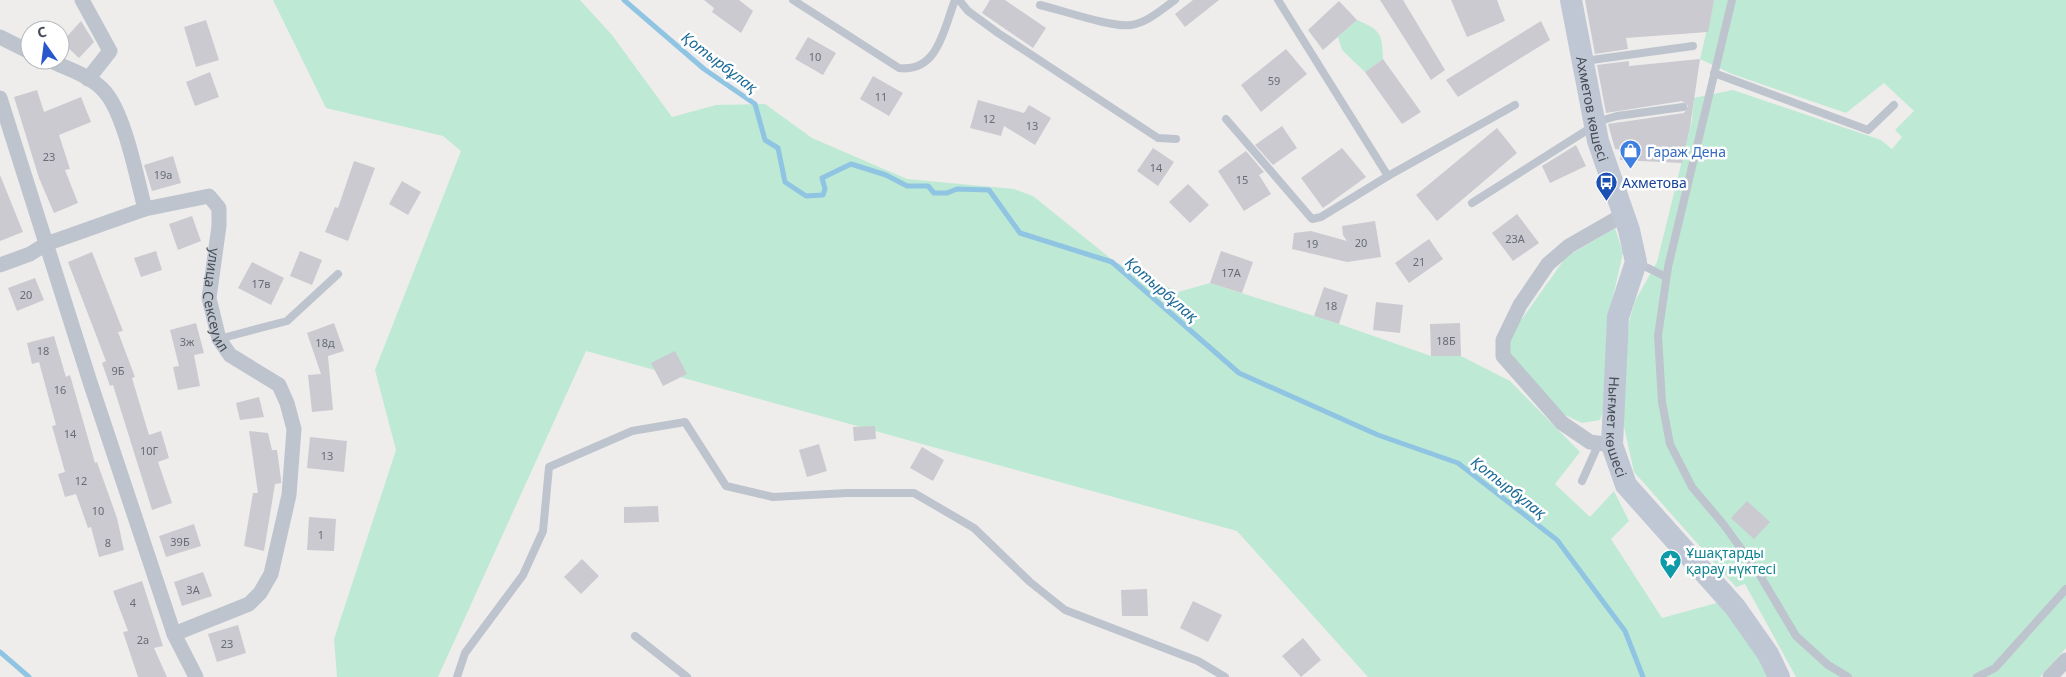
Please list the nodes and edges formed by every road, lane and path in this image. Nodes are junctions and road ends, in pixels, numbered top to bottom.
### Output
1 (82, 0) edge
2 (793, 0) edge
3 (955, 0) edge
4 (959, 0) edge
5 (1175, 0) edge
6 (1278, 0) edge
7 (1571, 0) edge
8 (1732, 0) edge
9 (1040, 5) dead end
10 (0, 37) edge
11 (1693, 46) dead end
12 (20, 47) edge
13 (1582, 61) junction
14 (69, 70) edge
15 (1714, 73) junction
16 (88, 79) junction
17 (0, 98) edge
18 (1515, 105) dead end
19 (1894, 105) dead end
20 (1683, 107) dead end
21 (1226, 119) dead end
22 (1594, 126) junction
23 (1176, 139) dead end
24 (1388, 176) junction
25 (1472, 203) dead end
26 (145, 209) junction
27 (1623, 215) junction
28 (46, 244) junction
29 (1636, 262) junction
30 (0, 266) edge
31 (338, 274) dead end
32 (1666, 277) junction
33 (219, 339) junction
34 (1606, 444) junction
35 (1582, 481) dead end
36 (2066, 589) edge
37 (174, 634) junction
38 (635, 636) dead end
39 (2066, 660) edge
40 (196, 677) edge
41 (457, 677) edge
42 (687, 677) edge
43 (1225, 677) edge
44 (1779, 677) edge
45 (1848, 677) edge
46 (1977, 677) edge
47 (2050, 677) edge

1 - 16 street
2 - 3 lane
4 - 23 lane
5 - 9 lane
6 - 24 lane
7 - 13 main road, Ахметов көшесі
8 - 15 lane
10 - 12 street
11 - 13 lane
13 - 22 main road, Ахметов көшесі
14 - 16 street
15 - 19 lane
15 - 32 lane
16 - 26 street
17 - 28 street
18 - 24 lane
20 - 22 lane
21 - 24 lane
22 - 25 lane
22 - 27 main road, Ахметов көшесі
26 - 28 street, улица Сексеуил
26 - 33 street, улица Сексеуил
27 - 29 main road
27 - 34 street
28 - 30 street, улица Сексеуил
28 - 37 street
29 - 32 lane
29 - 34 main road, Нығмет көшесі
31 - 33 lane
32 - 45 lane
33 - 37 street, улица Сексеуил
34 - 35 lane
34 - 44 main road, Нығмет көшесі
36 - 46 lane
37 - 40 street
38 - 42 lane
39 - 47 street
41 - 43 lane

